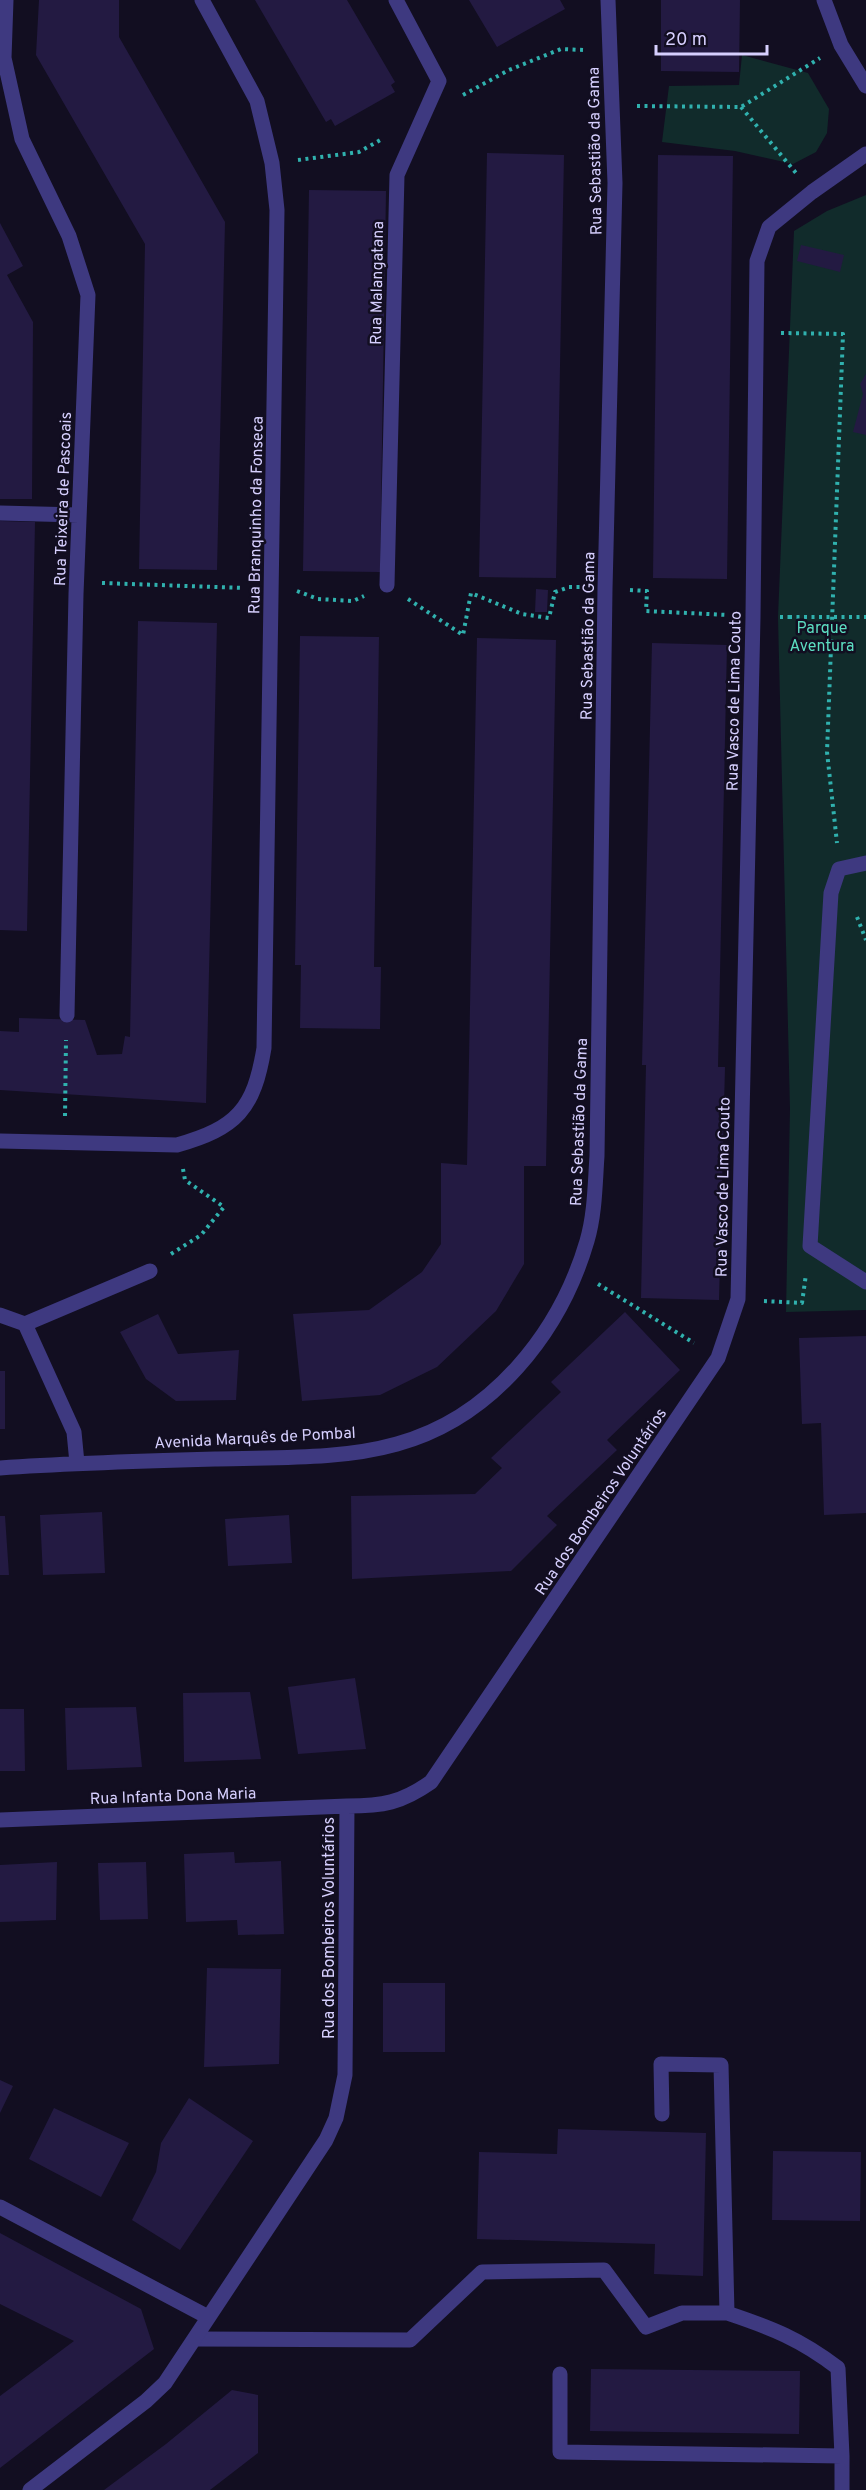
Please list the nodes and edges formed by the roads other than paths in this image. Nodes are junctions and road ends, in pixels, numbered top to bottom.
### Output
1 (6, 0) edge
2 (202, 0) edge
3 (396, 0) edge
4 (608, 0) edge
5 (824, 0) edge
6 (866, 86) edge
7 (866, 154) edge
8 (0, 513) edge
9 (80, 515) junction
10 (387, 585) road end
11 (866, 863) edge
12 (67, 1015) road end
13 (0, 1141) edge
14 (150, 1270) road end
15 (577, 1271) joint
16 (866, 1282) edge
17 (738, 1299) joint
18 (0, 1315) edge
19 (25, 1324) junction
20 (77, 1463) junction
21 (0, 1468) edge
22 (347, 1806) junction
23 (0, 1820) edge
24 (662, 2114) dead end
25 (0, 2207) edge
26 (727, 2313) junction
27 (208, 2317) junction
28 (196, 2339) junction
29 (560, 2374) dead end
30 (842, 2456) junction
31 (30, 2490) edge
32 (842, 2490) edge

1 - 9 street, Rua Teixeira de Pascoais
2 - 13 street, Rua Branquinho da Fonseca
3 - 10 street, Rua Malangatana
4 - 15 street, Rua Sebastião da Gama
5 - 6 street
7 - 17 street, Rua Vasco de Lima Couto
8 - 9 street
9 - 12 street, Rua Teixeira de Pascoais
11 - 16 street
14 - 19 street
15 - 20 street, Avenida Marquês de Pombal
17 - 22 street, Rua dos Bombeiros Voluntários
18 - 19 street
19 - 20 street
20 - 21 street, Avenida Marquês de Pombal
22 - 23 street, Rua Infanta Dona Maria
22 - 27 street, Rua dos Bombeiros Voluntários
24 - 26 street
25 - 27 street
26 - 28 street
26 - 30 street
27 - 28 street, Rua dos Bombeiros Voluntários
28 - 31 street, Rua dos Bombeiros Voluntários
29 - 30 street
30 - 32 street

